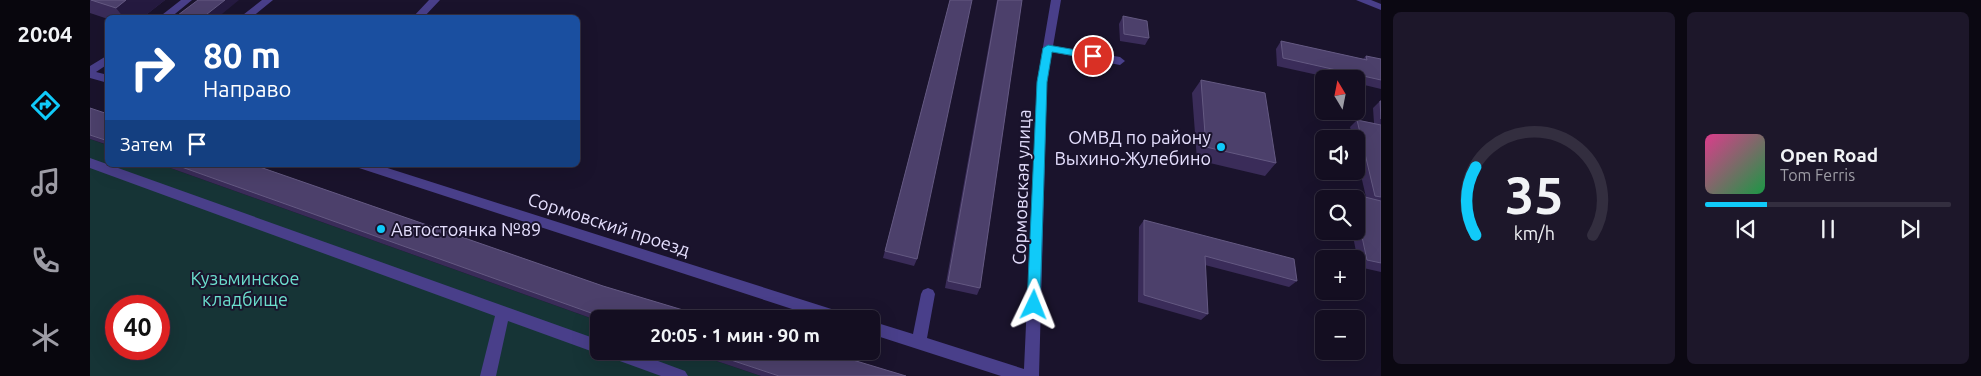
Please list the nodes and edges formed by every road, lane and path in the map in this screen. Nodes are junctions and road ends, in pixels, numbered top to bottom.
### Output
1 (187, 0) edge
2 (268, 0) edge
3 (435, 0) edge
4 (1056, 0) edge
5 (1361, 0) edge
6 (1381, 7) edge
7 (167, 15) edge
8 (248, 15) edge
9 (420, 15) edge
10 (1048, 48) junction
11 (105, 60) edge
12 (1120, 61) dead end
13 (90, 72) edge
14 (105, 78) edge
15 (90, 163) edge
16 (368, 167) edge
17 (928, 294) dead end
18 (816, 310) edge
19 (503, 312) junction
20 (880, 330) edge
21 (919, 343) junction
22 (590, 344) edge
23 (636, 360) edge
24 (488, 376) edge
25 (680, 376) edge
26 (1023, 376) edge
27 (1031, 376) edge

1 - 7 street
2 - 8 street
3 - 9 street
4 - 10 street, Сормовская улица
5 - 6 street
10 - 12 street
10 - 27 street, Сормовская улица
11 - 13 street
13 - 14 street
15 - 19 street
16 - 18 street, Сормовский проезд
17 - 21 street
19 - 22 street
19 - 24 street
20 - 21 street
21 - 26 street
23 - 25 street

